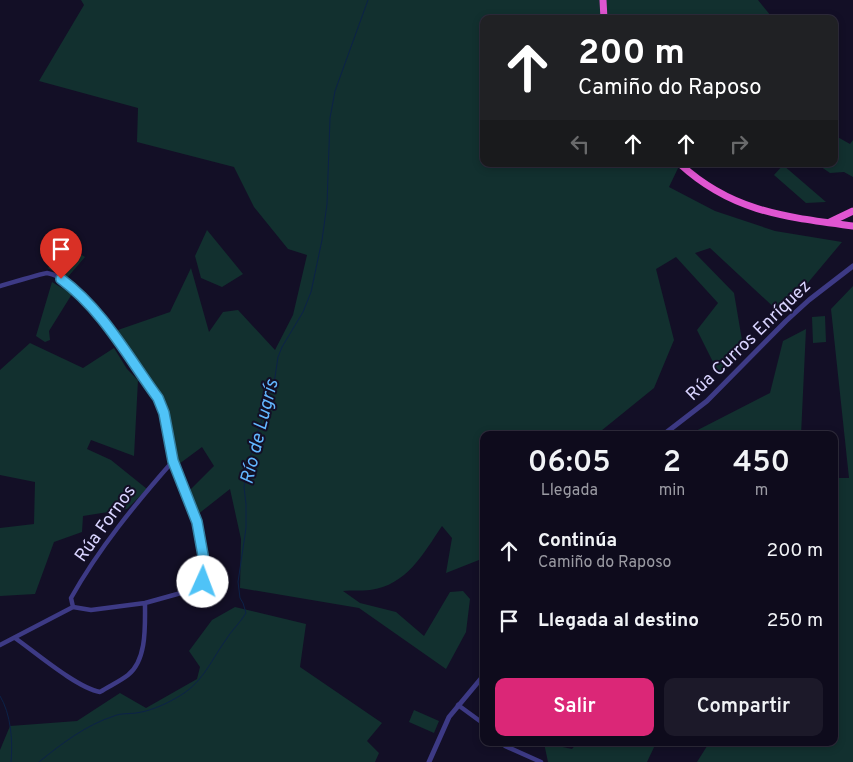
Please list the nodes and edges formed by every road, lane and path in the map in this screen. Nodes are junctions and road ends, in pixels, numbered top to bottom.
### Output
1 (603, 0) edge
2 (604, 15) edge
3 (684, 167) edge
4 (853, 211) edge
5 (828, 223) junction
6 (853, 226) edge
7 (853, 266) edge
8 (0, 286) edge
9 (668, 431) edge
10 (173, 461) junction
11 (145, 603) junction
12 (73, 607) junction
13 (15, 638) junction
14 (0, 645) edge
15 (480, 680) edge
16 (458, 705) junction
17 (480, 721) edge
18 (505, 746) edge
19 (429, 762) edge
20 (540, 762) edge

1 - 2 highway
3 - 5 highway
4 - 5 highway
5 - 6 highway
7 - 9 street, Rúa Curros Enríquez
8 - 10 street
10 - 11 street
10 - 12 street, Rúa Fornos
11 - 12 street
11 - 13 street
12 - 13 street
13 - 14 street
15 - 16 street
16 - 17 street
16 - 19 street
18 - 20 street

